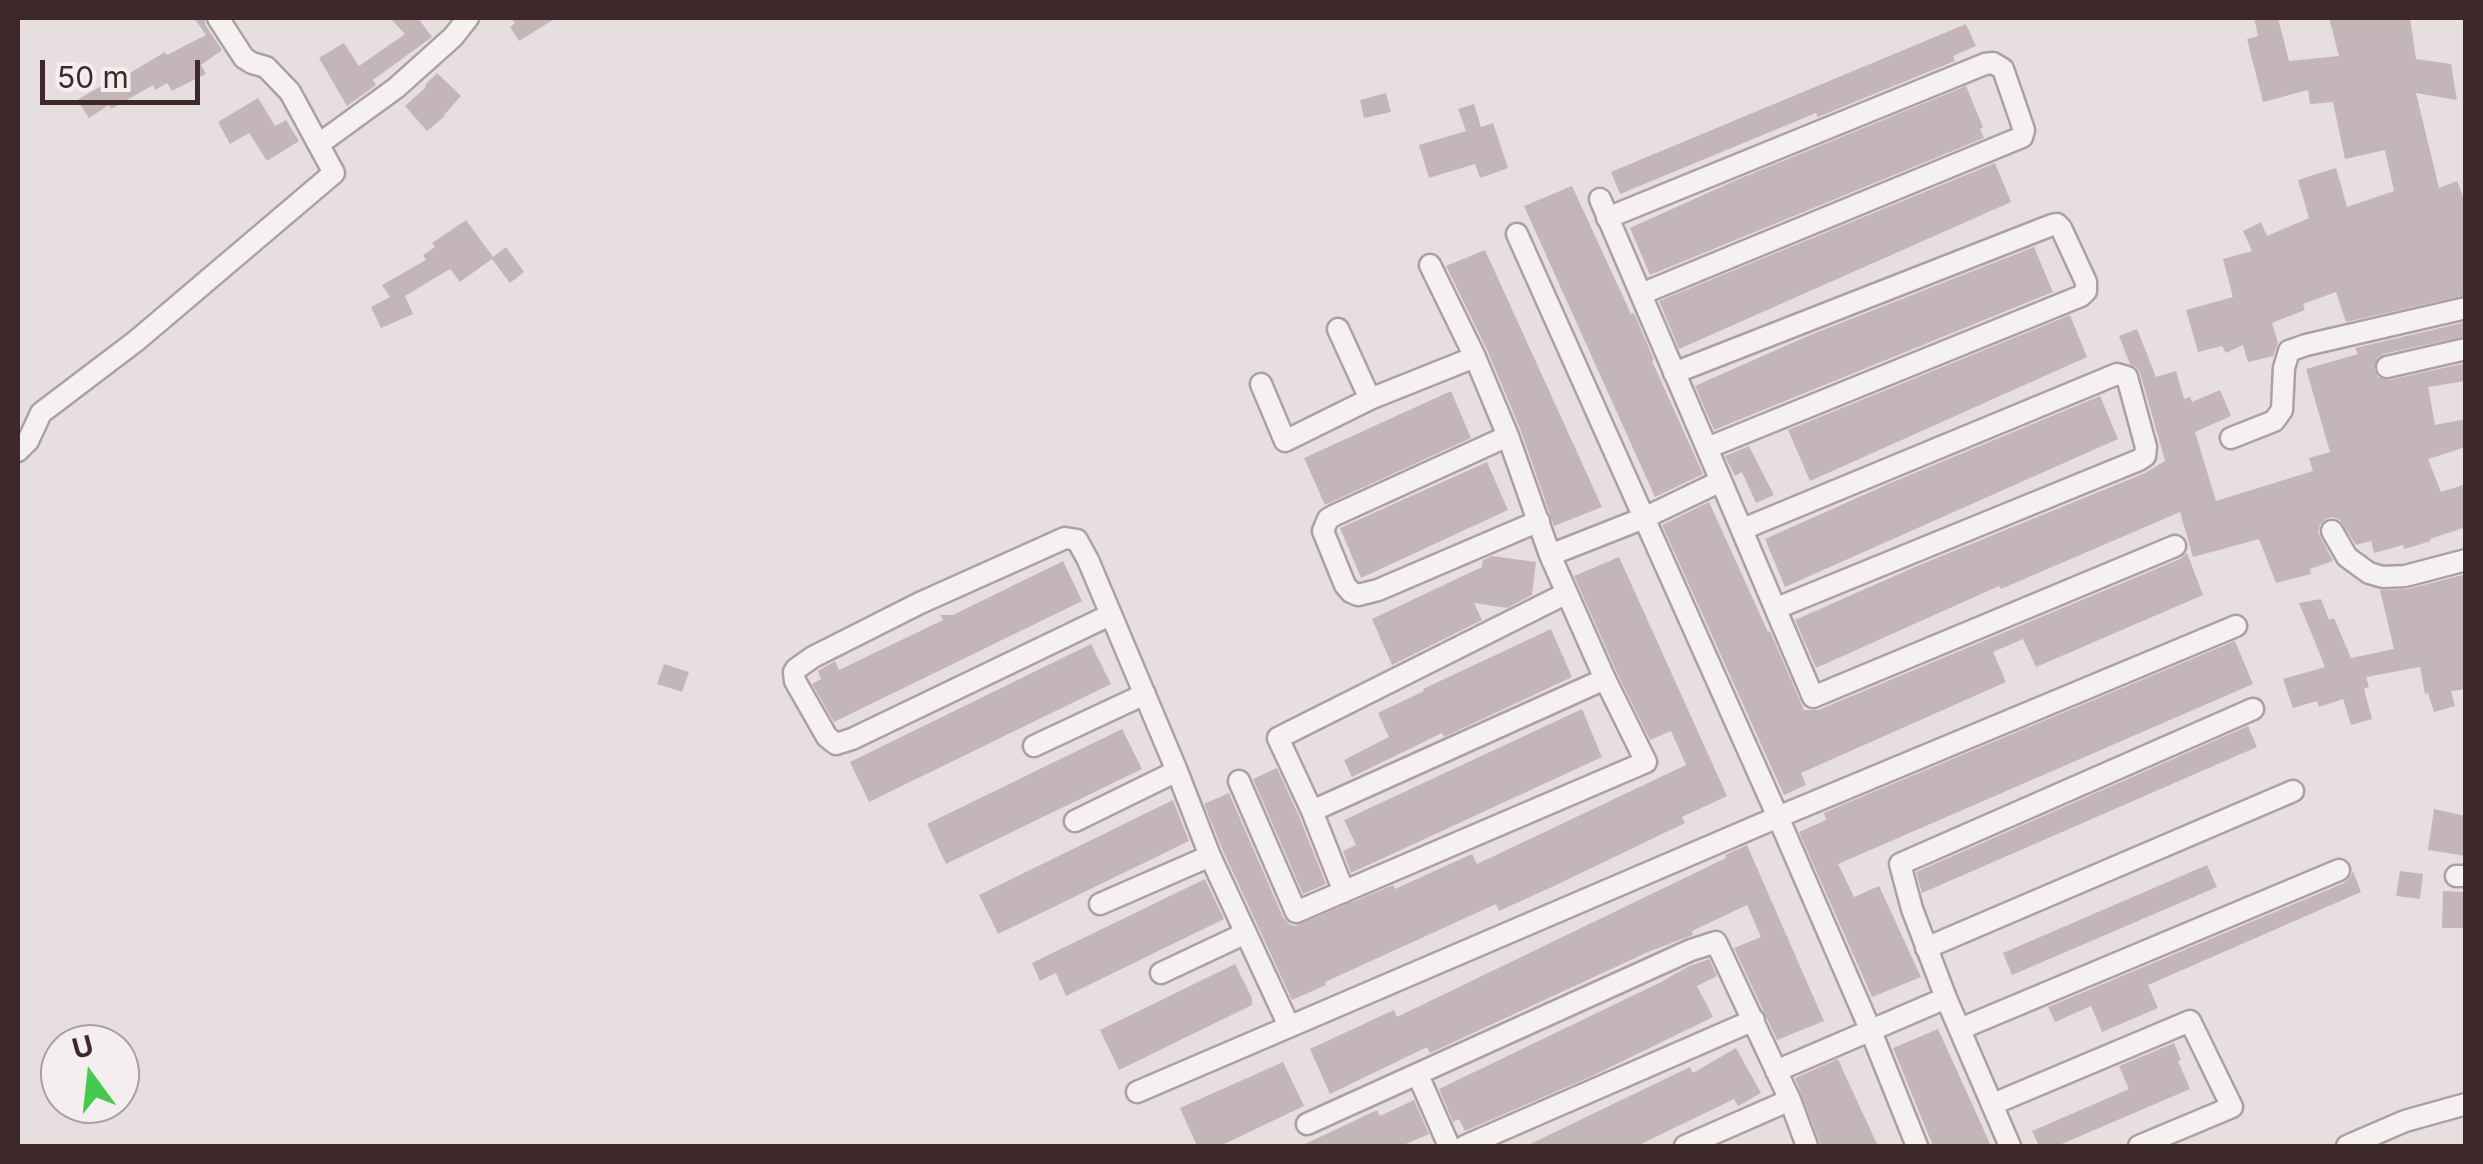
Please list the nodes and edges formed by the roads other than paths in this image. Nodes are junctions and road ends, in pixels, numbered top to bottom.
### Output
1 (218, 18) edge
2 (468, 18) edge
3 (319, 144) junction
4 (1517, 234) dead end
5 (1430, 266) dead end
6 (1641, 294) junction
7 (2466, 308) edge
8 (1338, 329) dead end
9 (2466, 349) edge
10 (1475, 357) junction
11 (2387, 367) dead end
12 (1674, 373) junction
13 (1262, 384) dead end
14 (1370, 399) junction
15 (1508, 436) junction
16 (2231, 438) dead end
17 (1708, 448) junction
18 (18, 451) edge
19 (1721, 481) junction
20 (1644, 518) junction
21 (1540, 522) junction
22 (1743, 529) junction
23 (2332, 531) dead end
24 (2175, 546) dead end
25 (1550, 555) junction
26 (2466, 560) edge
27 (1567, 593) junction
28 (1777, 608) junction
29 (1110, 614) junction
30 (2236, 626) dead end
31 (1605, 679) junction
32 (1145, 694) junction
33 (2252, 709) dead end
34 (1034, 746) dead end
35 (1178, 771) junction
36 (1239, 781) dead end
37 (2293, 791) dead end
38 (1312, 812) junction
39 (1778, 817) junction
40 (1075, 821) dead end
41 (1210, 856) junction
42 (2339, 870) dead end
43 (1344, 892) junction
44 (1100, 904) dead end
45 (1246, 933) junction
46 (1926, 948) junction
47 (1161, 973) dead end
48 (1946, 998) junction
49 (1754, 1020) junction
50 (1289, 1026) junction
51 (1870, 1029) junction
52 (1960, 1029) junction
53 (1776, 1070) junction
54 (1418, 1075) junction
55 (1136, 1092) dead end
56 (1790, 1100) junction
57 (1993, 1104) junction
58 (2466, 1104) edge
59 (1307, 1124) dead end
60 (1450, 1146) edge
61 (1465, 1146) edge
62 (1685, 1146) edge
63 (1808, 1146) edge
64 (1917, 1146) edge
65 (2010, 1146) edge
66 (2139, 1146) edge
67 (2347, 1146) edge

1 - 3 street
2 - 3 street
3 - 18 street
4 - 20 street
5 - 10 street
6 - 6 street
6 - 12 street
7 - 16 street
8 - 14 street
9 - 11 street
10 - 14 street
10 - 15 street
12 - 17 street
12 - 17 street
13 - 14 street
15 - 21 street
15 - 21 street
17 - 19 street
19 - 20 street
19 - 22 street
20 - 25 street
20 - 39 street
21 - 25 street
22 - 28 street
22 - 28 street
23 - 26 street
24 - 28 street
25 - 27 street
27 - 31 street
27 - 38 street
29 - 29 street
29 - 32 street
30 - 39 street
31 - 38 street
31 - 43 street
32 - 34 street
32 - 35 street
33 - 46 street
35 - 40 street
35 - 41 street
36 - 43 street
37 - 46 street
38 - 43 street
39 - 50 street
39 - 51 street
41 - 44 street
41 - 45 street
42 - 52 street
45 - 47 street
45 - 50 street
46 - 48 street
48 - 51 street
48 - 52 street
49 - 53 street
49 - 54 street
49 - 61 street
50 - 55 street
51 - 53 street
51 - 64 street
52 - 57 street
53 - 56 street
54 - 59 street
54 - 60 street
56 - 62 street
56 - 63 street
57 - 65 street
57 - 66 street
58 - 67 street

